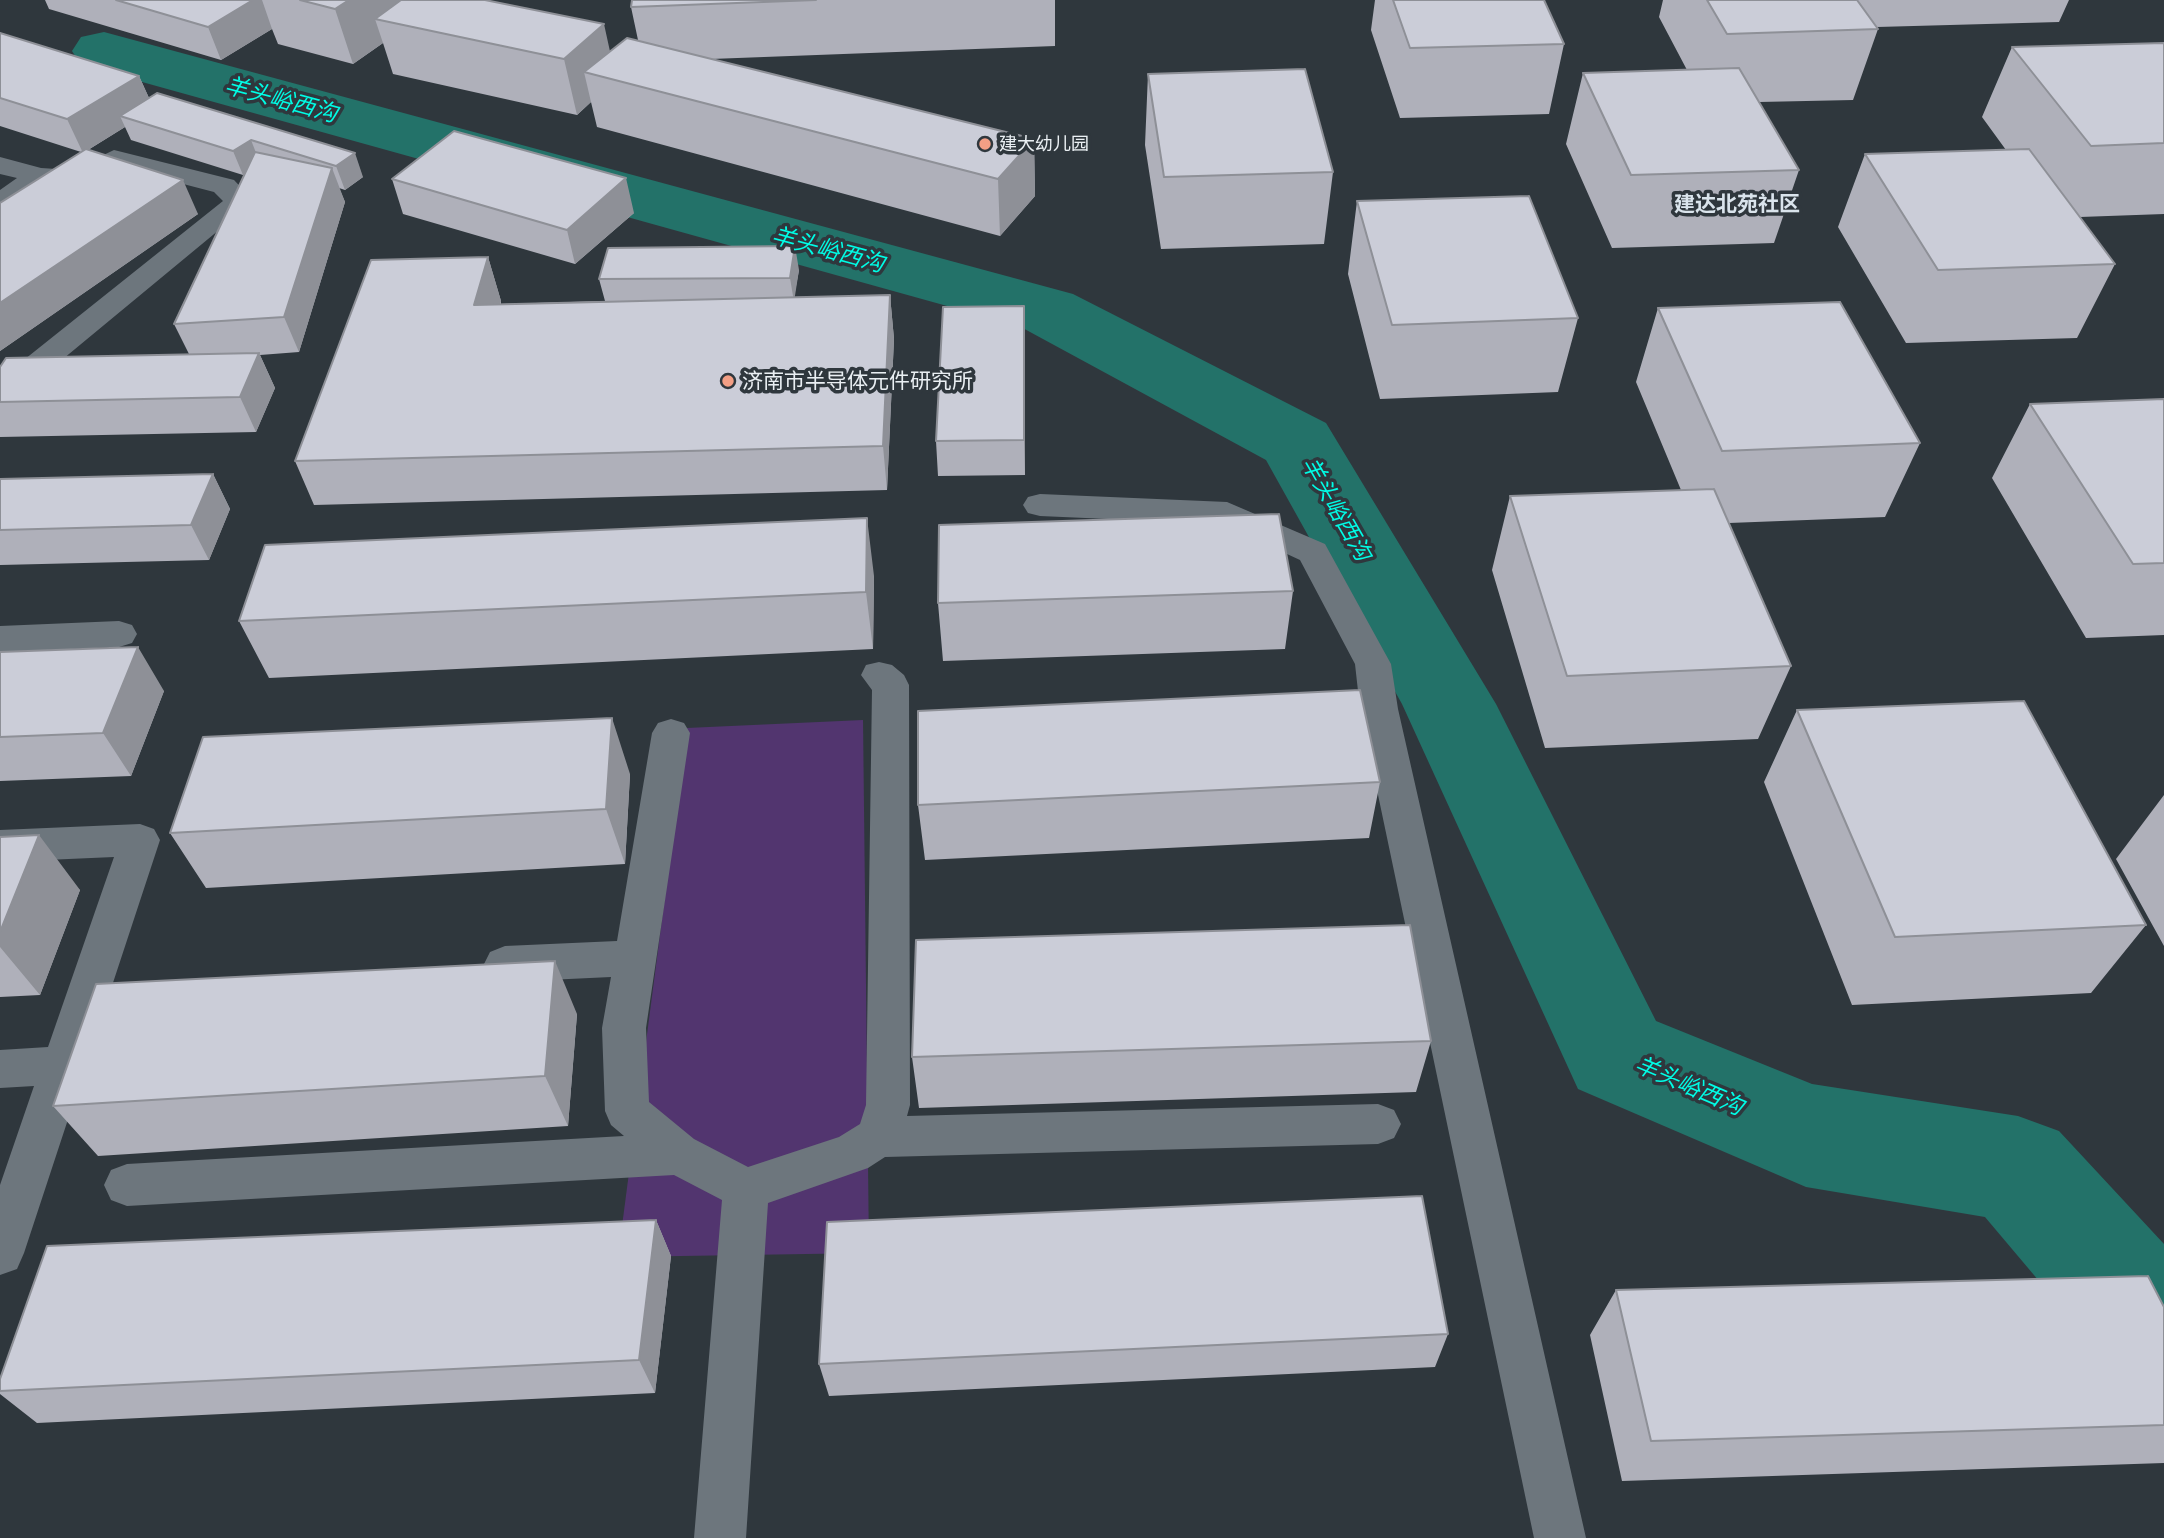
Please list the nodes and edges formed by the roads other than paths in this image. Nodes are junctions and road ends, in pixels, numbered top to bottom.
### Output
1 (0, 165) edge
2 (39, 176) junction
3 (0, 202) edge
4 (0, 400) edge
5 (1040, 505) dead end
6 (119, 634) dead end
7 (0, 639) edge
8 (879, 675) dead end
9 (671, 733) dead end
10 (0, 846) edge
11 (1426, 924) junction
12 (1385, 926) edge
13 (636, 958) junction
14 (470, 966) edge
15 (64, 1065) junction
16 (0, 1069) edge
17 (1378, 1124) dead end
18 (879, 1137) junction
19 (678, 1154) junction
20 (127, 1185) dead end
21 (746, 1189) junction
22 (0, 1253) edge
23 (720, 1538) edge
24 (1560, 1538) edge

1 - 2 street
2 - 3 street
2 - 4 street
5 - 11 street
6 - 7 street
8 - 18 street
9 - 13 street
10 - 15 street
11 - 12 street
11 - 24 street
13 - 14 street
13 - 19 street
15 - 16 street
15 - 22 street
17 - 18 street
18 - 21 street
19 - 20 street
19 - 21 street
21 - 23 street

